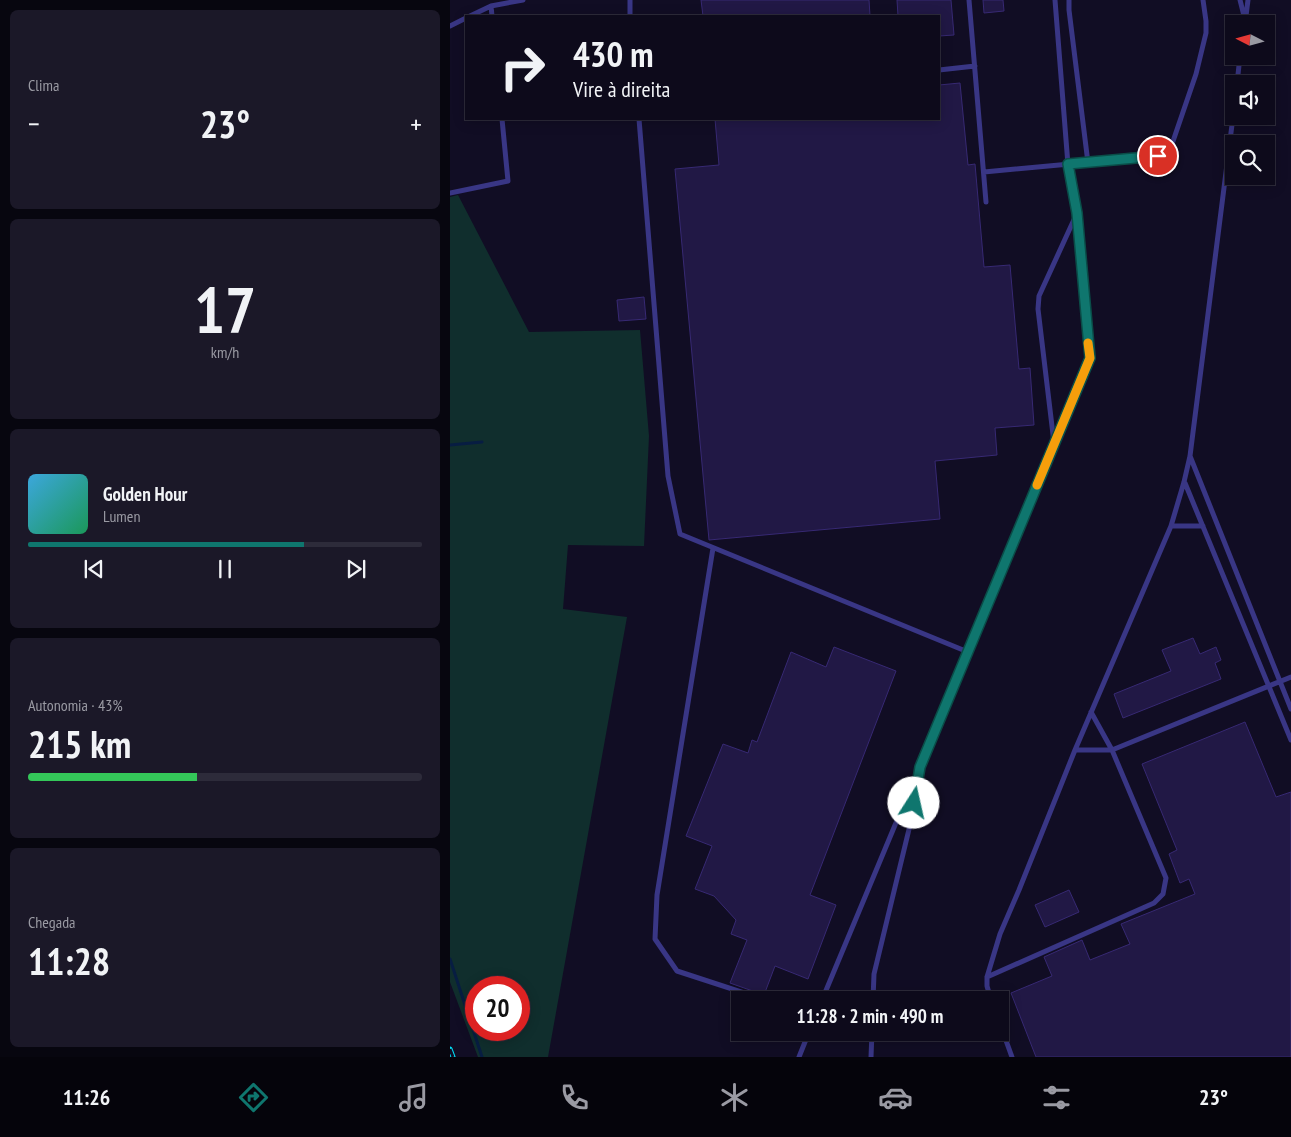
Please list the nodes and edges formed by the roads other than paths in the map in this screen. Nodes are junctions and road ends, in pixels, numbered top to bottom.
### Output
1 (523, 0) edge
2 (630, 0) edge
3 (969, 0) edge
4 (1055, 0) edge
5 (1069, 0) edge
6 (1203, 0) edge
7 (1240, 0) edge
8 (1248, 0) edge
9 (491, 6) junction
10 (1068, 10) junction
11 (1055, 12) junction
12 (472, 15) edge
13 (492, 15) edge
14 (630, 15) edge
15 (1244, 15) edge
16 (1246, 15) edge
17 (465, 18) edge
18 (450, 26) edge
19 (975, 66) junction
20 (940, 70) edge
21 (502, 120) edge
22 (639, 120) edge
23 (1232, 125) edge
24 (1088, 163) junction
25 (1068, 164) junction
26 (984, 172) junction
27 (450, 193) edge
28 (986, 202) dead end
29 (1077, 213) junction
30 (1054, 443) junction
31 (1190, 456) junction
32 (1184, 482) junction
33 (1171, 526) junction
34 (1203, 526) junction
35 (713, 548) junction
36 (1244, 594) junction
37 (1233, 600) junction
38 (968, 652) junction
39 (1291, 677) edge
40 (1280, 682) junction
41 (1269, 687) junction
42 (1291, 709) edge
43 (1091, 712) junction
44 (1291, 740) edge
45 (1075, 750) junction
46 (1112, 750) junction
47 (920, 767) junction
48 (987, 977) junction
49 (738, 991) edge
50 (826, 991) edge
51 (873, 991) edge
52 (988, 991) edge
53 (805, 1041) edge
54 (872, 1041) edge
55 (1006, 1041) edge
56 (799, 1057) edge
57 (871, 1057) edge
58 (1012, 1057) edge

1 - 9 lane
2 - 14 lane
3 - 19 lane
4 - 11 lane
5 - 10 lane
6 - 24 lane
7 - 15 lane
8 - 16 lane
9 - 12 lane
9 - 13 lane
10 - 11 lane
10 - 24 lane
11 - 25 lane
17 - 18 lane
19 - 20 lane
19 - 26 lane
21 - 27 lane
22 - 35 lane
23 - 31 lane
24 - 25 lane
25 - 26 lane
25 - 29 lane
26 - 28 lane
29 - 30 lane
29 - 30 lane
30 - 38 lane
31 - 32 lane
31 - 36 lane
32 - 33 lane
32 - 34 lane
33 - 34 lane
33 - 43 lane
34 - 37 lane
35 - 38 lane
35 - 49 lane
36 - 37 lane
36 - 40 lane
37 - 41 lane
38 - 47 lane
39 - 40 lane
40 - 41 lane
40 - 42 lane
41 - 44 lane
41 - 46 lane
43 - 45 lane
43 - 46 lane
45 - 46 lane
45 - 48 lane
46 - 48 lane
47 - 50 lane
47 - 51 lane
48 - 52 lane
53 - 56 lane
54 - 57 lane
55 - 58 lane

